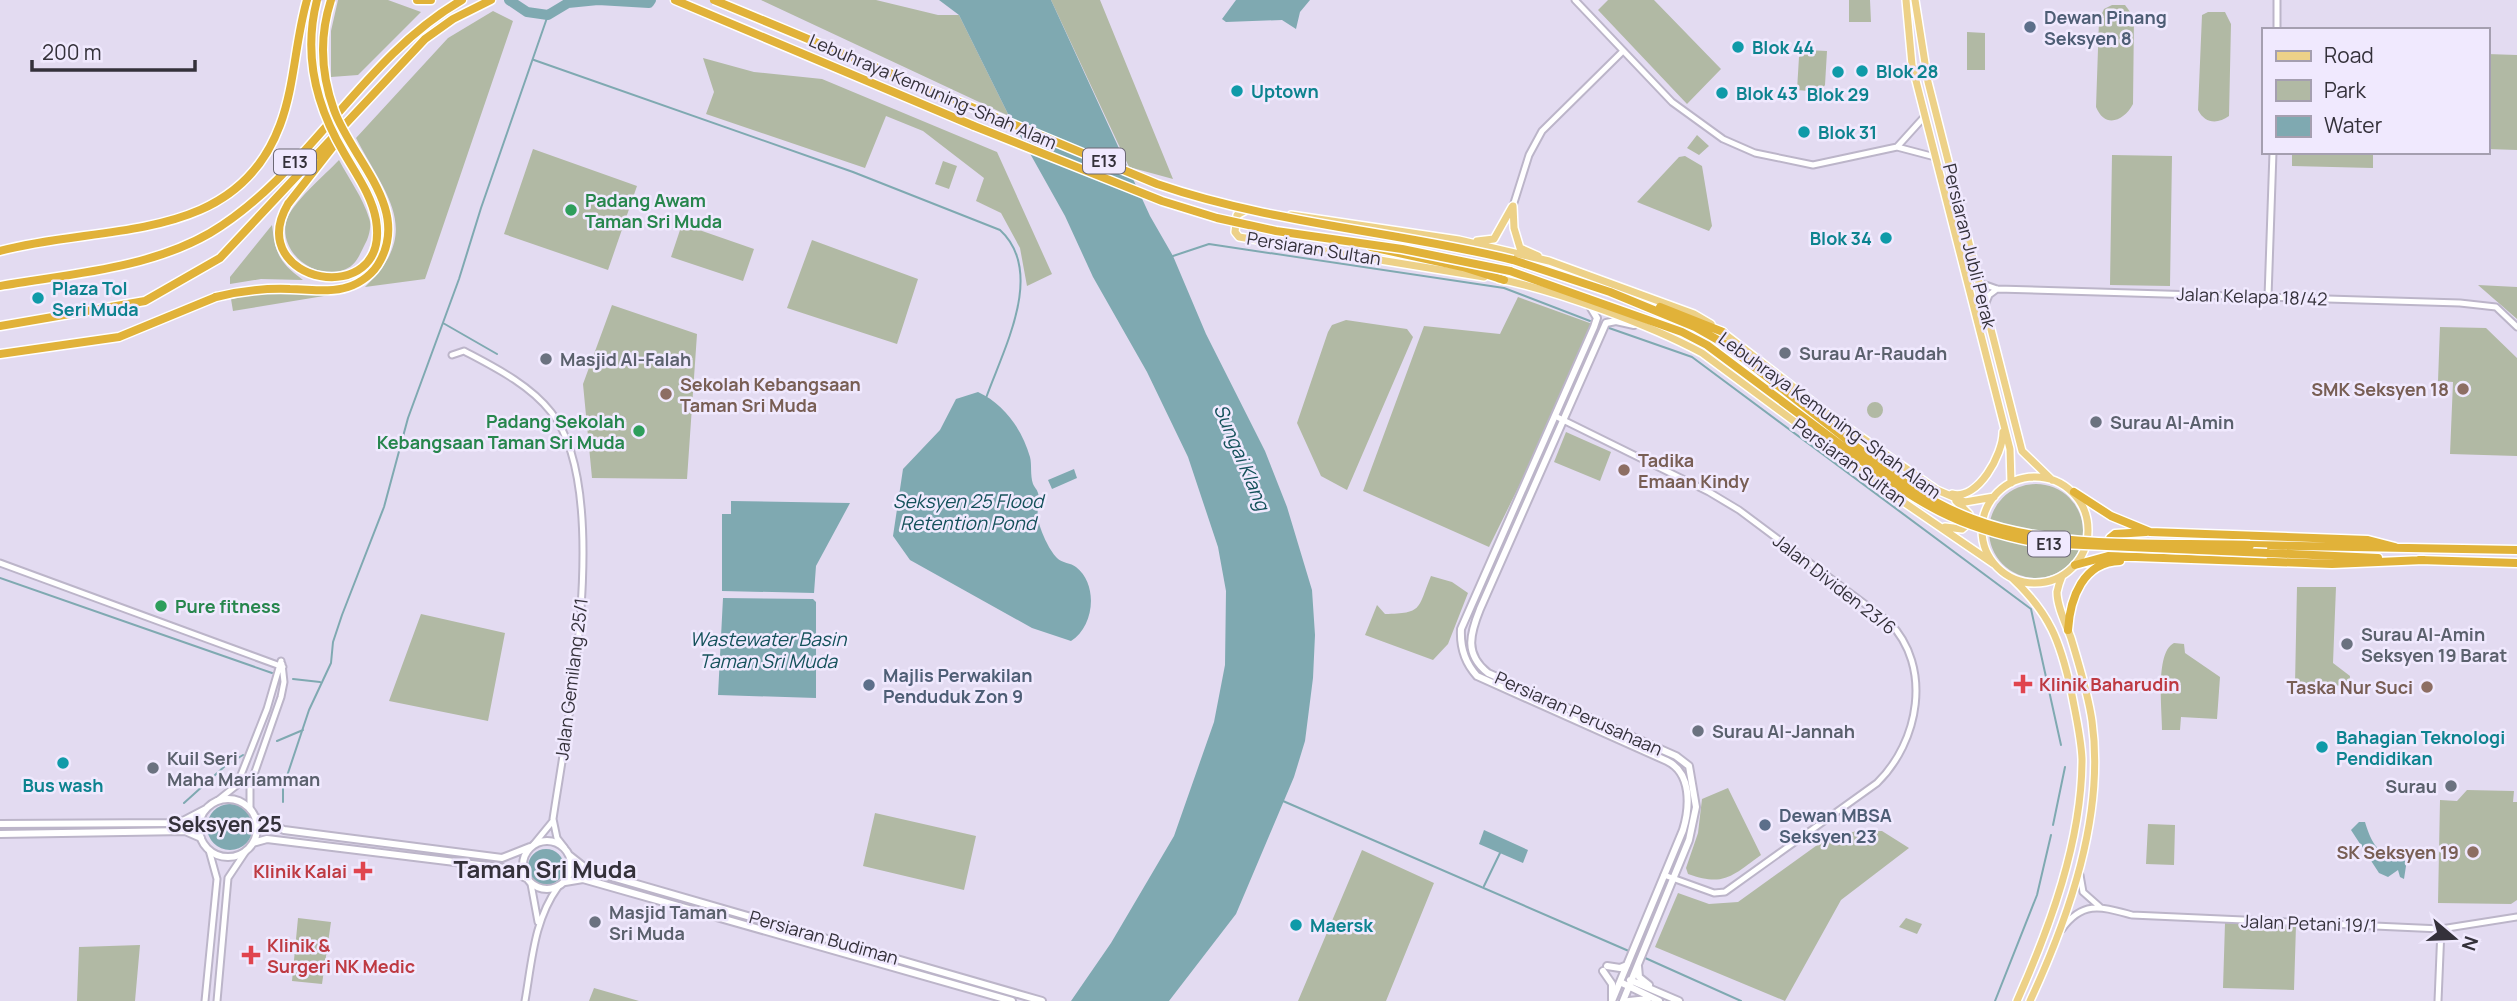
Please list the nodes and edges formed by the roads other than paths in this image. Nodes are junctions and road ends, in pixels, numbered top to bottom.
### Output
1 (307, 0) edge
2 (317, 0) edge
3 (331, 0) edge
4 (417, 0) edge
5 (431, 0) edge
6 (462, 0) edge
7 (491, 0) edge
8 (675, 0) edge
9 (714, 0) edge
10 (1575, 0) edge
11 (1906, 0) edge
12 (1915, 0) edge
13 (2277, 0) edge
14 (2277, 28) edge
15 (1622, 52) junction
16 (383, 85) junction
17 (1925, 116) junction
18 (1896, 147) junction
19 (2273, 154) edge
20 (1936, 157) junction
21 (1513, 206) junction
22 (1459, 240) junction
23 (1355, 243) junction
24 (0, 251) edge
25 (1513, 260) joint
26 (1549, 261) junction
27 (1510, 271) joint
28 (1504, 280) junction
29 (1980, 282) junction
30 (0, 286) edge
31 (1997, 289) junction
32 (1610, 292) junction
33 (2269, 298) junction
34 (1985, 305) junction
35 (1591, 308) junction
36 (0, 326) edge
37 (1639, 326) junction
38 (2517, 327) edge
39 (1723, 332) junction
40 (0, 354) edge
41 (452, 355) dead end
42 (1555, 416) junction
43 (1563, 419) junction
44 (2003, 425) junction
45 (1857, 452) junction
46 (2052, 480) junction
47 (2011, 483) junction
48 (1937, 490) junction
49 (2074, 492) junction
50 (1994, 497) junction
51 (1953, 498) junction
52 (1939, 526) junction
53 (2150, 532) junction
54 (2395, 547) junction
55 (2517, 550) edge
56 (2130, 557) junction
57 (2165, 559) junction
58 (2424, 560) junction
59 (0, 563) edge
60 (2517, 563) edge
61 (1994, 564) junction
62 (2075, 565) junction
63 (2062, 576) junction
64 (2013, 579) junction
65 (2068, 630) junction
66 (281, 667) junction
67 (217, 801) junction
68 (206, 809) junction
69 (250, 809) junction
70 (256, 817) junction
71 (553, 819) junction
72 (0, 824) edge
73 (0, 834) edge
74 (201, 838) junction
75 (253, 843) junction
76 (532, 846) junction
77 (564, 847) junction
78 (209, 850) junction
79 (246, 851) junction
80 (569, 855) junction
81 (2080, 861) junction
82 (1664, 875) junction
83 (1673, 878) junction
84 (528, 881) junction
85 (565, 882) junction
86 (558, 887) junction
87 (2100, 907) junction
88 (2517, 918) edge
89 (538, 929) junction
90 (2441, 929) junction
91 (2055, 942) junction
92 (1628, 962) junction
93 (1638, 962) junction
94 (1621, 979) junction
95 (1630, 983) junction
96 (1660, 992) junction
97 (205, 1001) edge
98 (217, 1001) edge
99 (525, 1001) edge
100 (1012, 1001) edge
101 (1042, 1001) edge
102 (1612, 1001) edge
103 (1623, 1001) edge
104 (1629, 1001) edge
105 (1658, 1001) edge
106 (1679, 1001) edge
107 (2017, 1001) edge
108 (2030, 1001) edge
109 (2438, 1001) edge

1 - 24 highway
2 - 16 highway, bridge
3 - 40 highway, bridge
4 - 5 highway
6 - 30 highway, E13
7 - 16 highway, E13
8 - 23 highway, Lebuhraya Kemuning-Shah Alam / E13, bridge
9 - 25 highway, Lebuhraya Kemuning-Shah Alam / E13, bridge
10 - 15 street
11 - 17 main road, Persiaran Jubli Perak
12 - 29 main road, Persiaran Jubli Perak
13 - 14 street
15 - 18 street
15 - 21 street
16 - 36 highway, E13
17 - 18 street
17 - 20 main road, Persiaran Jubli Perak
18 - 20 street
19 - 33 street
20 - 44 main road, Persiaran Jubli Perak
21 - 22 main road
21 - 26 main road
22 - 26 main road, Persiaran Sultan
22 - 28 main road, Persiaran Sultan
23 - 27 highway, Lebuhraya Kemuning-Shah Alam / E13, bridge
23 - 28 highway, bridge
25 - 32 highway, Lebuhraya Kemuning–Shah Alam / E13
26 - 39 main road, Persiaran Sultan
27 - 45 highway, Lebuhraya Kemuning–Shah Alam / E13
28 - 35 main road, Persiaran Sultan
29 - 31 street, Jalan Kelapa 18/42
29 - 34 main road, Persiaran Jubli Perak
31 - 33 street, Jalan Kelapa 18/42
31 - 34 street
32 - 39 highway
32 - 45 highway, Lebuhraya Kemuning–Shah Alam / E13
33 - 38 street, Jalan Kelapa 18/42
34 - 46 main road, Persiaran Jubli Perak
35 - 37 main road, Persiaran Sultan
35 - 42 main road, Persiaran Perusahaan
37 - 43 main road, Persiaran Perusahaan
37 - 52 main road, Persiaran Sultan
39 - 48 main road, Persiaran Sultan
41 - 71 street, Jalan Gemilang 25/1
42 - 43 street, Jalan Dividen 23/6
42 - 82 main road, Persiaran Perusahaan
43 - 83 main road, Persiaran Perusahaan
43 - 83 street, Jalan Dividen 23/6
44 - 47 main road, Persiaran Jubli Perak
44 - 48 main road
45 - 54 highway, Lebuhraya Kemuning–Shah Alam / E13, bridge
45 - 58 highway, Lebuhraya Kemuning–Shah Alam / E13, bridge
46 - 47 main road
46 - 49 main road
47 - 50 main road
48 - 51 main road, Persiaran Sultan
49 - 53 highway
49 - 62 main road
50 - 51 main road, Persiaran Sultan
50 - 61 main road
51 - 52 main road
52 - 61 main road, Persiaran Sultan
53 - 54 highway
53 - 56 highway
54 - 55 highway, Lebuhraya Kemuning–Shah Alam / E13
56 - 57 highway
56 - 62 highway
57 - 58 highway
57 - 65 highway
58 - 60 highway, Lebuhraya Kemuning–Shah Alam / E13
59 - 66 street
61 - 64 main road
62 - 63 main road
63 - 64 main road
63 - 65 main road
64 - 107 main road
65 - 81 main road
66 - 67 street
66 - 69 street
67 - 68 main road
67 - 69 main road
68 - 72 main road
68 - 74 main road
69 - 70 main road
70 - 75 main road
70 - 76 main road
71 - 76 street, Jalan Gemilang 25/1
71 - 77 street
73 - 74 main road
74 - 78 main road
75 - 79 main road
75 - 84 main road
76 - 77 main road
76 - 84 main road
77 - 80 main road
78 - 79 main road
78 - 97 street
79 - 98 street
80 - 85 main road
80 - 101 main road, Persiaran Budiman
81 - 87 street
81 - 91 main road
82 - 83 street, Jalan Dividen 23/6
82 - 92 main road, Persiaran Perusahaan
83 - 93 main road, Persiaran Perusahaan
84 - 86 main road
84 - 89 street
85 - 86 main road
85 - 100 main road, Persiaran Budiman
86 - 89 street
87 - 90 street, Jalan Petani 19/1
87 - 91 street
88 - 90 street, Jalan Petani 19/1
89 - 99 street
90 - 109 street
91 - 108 main road
92 - 94 main road, Persiaran Perusahaan
92 - 102 main road
93 - 95 main road, Persiaran Perusahaan
93 - 96 main road
94 - 95 main road
94 - 102 main road, Persiaran Perusahaan
95 - 96 main road
95 - 103 main road, Persiaran Perusahaan
95 - 105 main road
96 - 106 main road
104 - 105 main road

